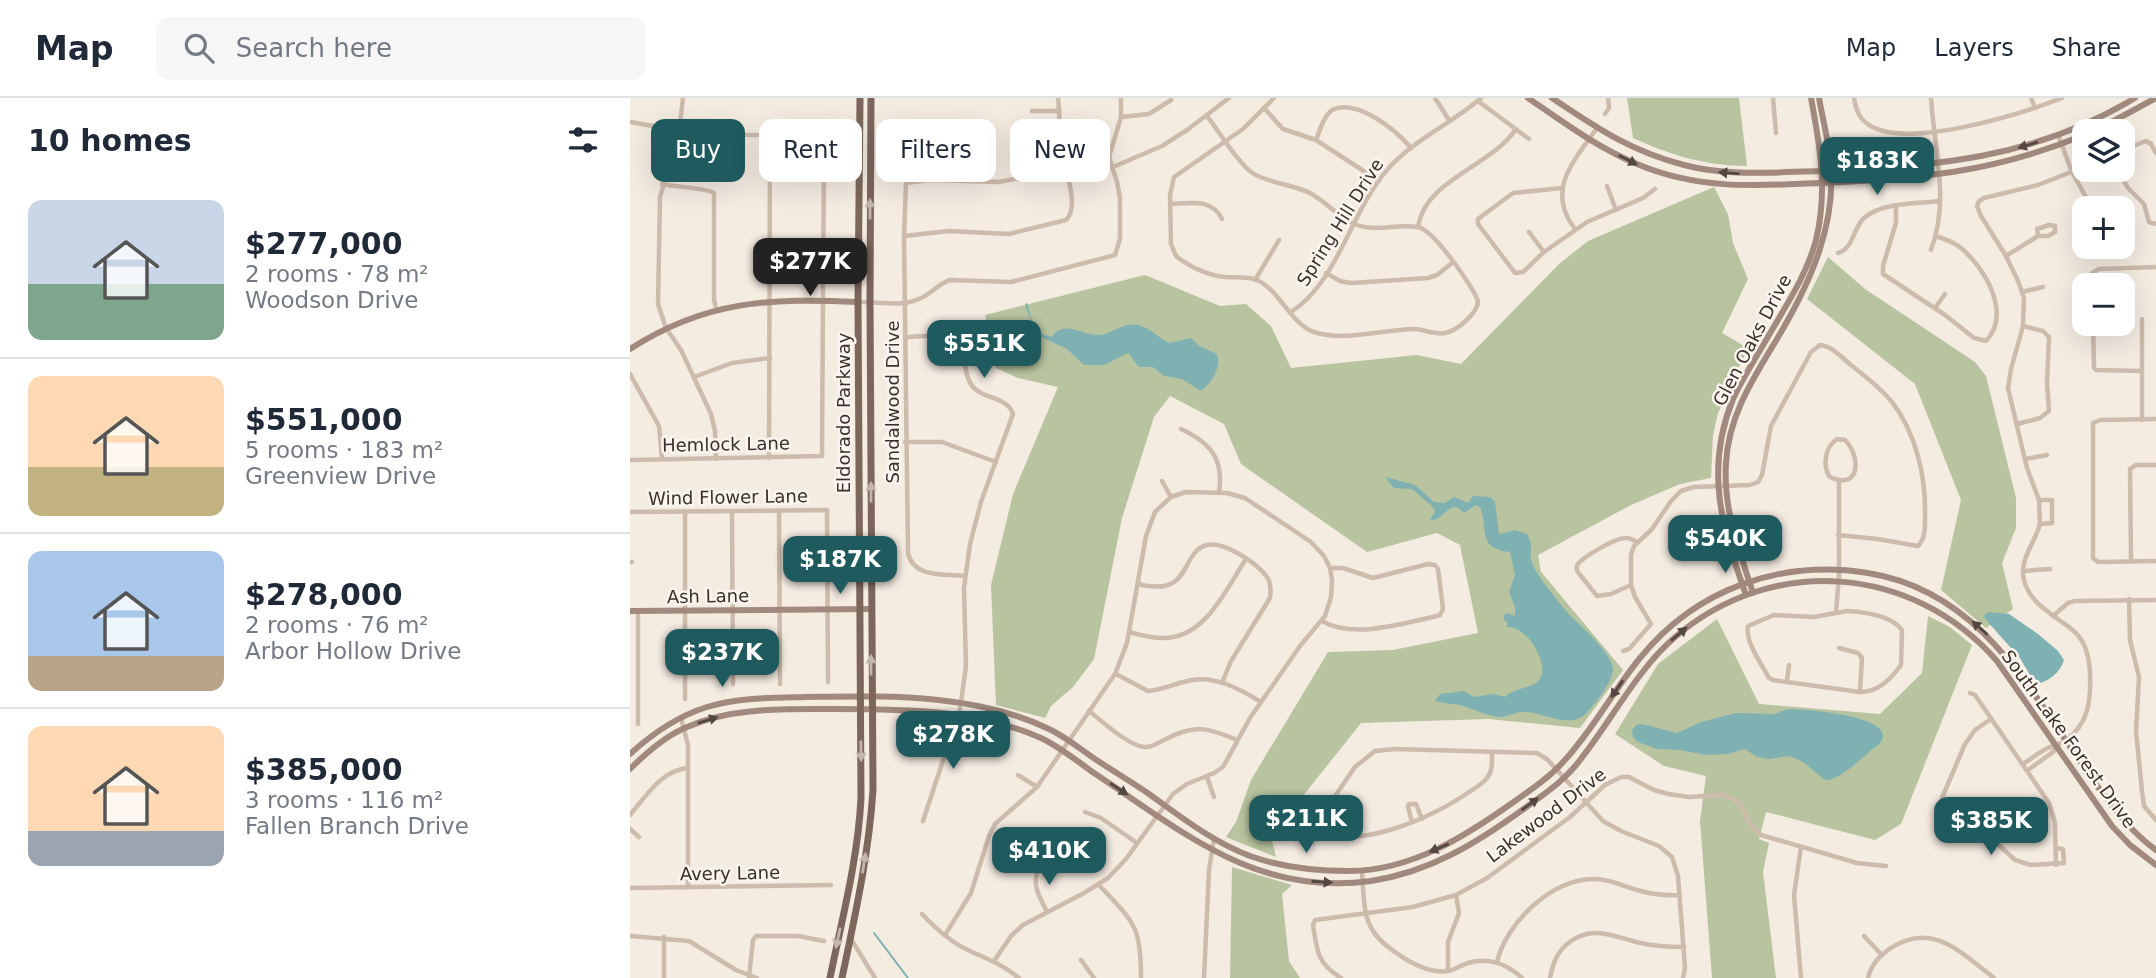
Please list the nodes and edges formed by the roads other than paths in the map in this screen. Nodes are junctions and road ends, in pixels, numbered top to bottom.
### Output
1 (683, 98) edge
2 (860, 98) edge
3 (871, 98) edge
4 (1058, 98) edge
5 (1121, 98) edge
6 (1229, 98) edge
7 (1274, 98) edge
8 (1435, 98) edge
9 (1528, 98) edge
10 (1552, 98) edge
11 (1608, 98) edge
12 (1773, 98) edge
13 (1811, 98) edge
14 (1819, 98) edge
15 (1854, 98) edge
16 (1931, 98) edge
17 (2031, 98) edge
18 (2062, 98) edge
19 (2135, 98) edge
20 (2156, 98) edge
21 (1172, 99) edge
22 (1480, 99) edge
23 (1264, 107) junction
24 (2035, 108) junction
25 (1032, 111) dead end
26 (1059, 111) junction
27 (1605, 114) dead end
28 (1207, 116) junction
29 (1121, 117) junction
30 (681, 119) edge
31 (1059, 119) edge
32 (2117, 119) edge
33 (1449, 120) junction
34 (630, 122) edge
35 (651, 126) edge
36 (1597, 128) junction
37 (1516, 129) junction
38 (1935, 132) junction
39 (1776, 133) dead end
40 (2058, 135) junction
41 (1529, 139) dead end
42 (1589, 139) junction
43 (1316, 140) junction
44 (2072, 140) edge
45 (1227, 141) junction
46 (2062, 145) junction
47 (2135, 145) edge
48 (1411, 148) junction
49 (2156, 153) edge
50 (1937, 164) junction
51 (1112, 168) junction
52 (2072, 170) edge
53 (1827, 171) junction
54 (2072, 172) edge
55 (1758, 174) junction
56 (1939, 176) junction
57 (1010, 179) edge
58 (1379, 181) junction
59 (769, 182) edge
60 (824, 182) edge
61 (1068, 182) edge
62 (2124, 182) edge
63 (1827, 183) junction
64 (662, 184) joint
65 (1607, 186) dead end
66 (1758, 186) junction
67 (1562, 188) junction
68 (1655, 189) dead end
69 (1940, 201) junction
70 (1170, 204) junction
71 (1896, 207) junction
72 (1616, 210) junction
73 (1222, 219) dead end
74 (1354, 223) junction
75 (2156, 224) edge
76 (1418, 227) junction
77 (1575, 229) junction
78 (1530, 232) dead end
79 (904, 236) junction
80 (1936, 236) junction
81 (2038, 236) dead end
82 (1279, 240) dead end
83 (1931, 250) dead end
84 (1544, 251) junction
85 (1839, 253) dead end
86 (2006, 256) junction
87 (1452, 263) junction
88 (2156, 267) edge
89 (1326, 273) junction
90 (2092, 273) edge
91 (1255, 279) junction
92 (1802, 285) junction
93 (2043, 287) dead end
94 (2022, 292) junction
95 (1945, 294) dead end
96 (822, 300) junction
97 (768, 301) junction
98 (870, 301) junction
99 (858, 302) junction
100 (906, 303) junction
101 (1935, 308) junction
102 (716, 309) junction
103 (1291, 312) junction
104 (2142, 319) dead end
105 (2023, 326) junction
106 (666, 328) junction
107 (2093, 336) edge
108 (905, 337) junction
109 (630, 349) edge
110 (769, 358) junction
111 (2141, 371) junction
112 (630, 374) edge
113 (694, 377) junction
114 (2156, 419) edge
115 (2142, 420) junction
116 (2017, 424) junction
117 (1181, 429) dead end
118 (905, 442) junction
119 (2047, 455) dead end
120 (769, 458) junction
121 (662, 459) junction
122 (716, 459) junction
123 (630, 460) edge
124 (2025, 460) junction
125 (996, 463) junction
126 (2156, 465) edge
127 (1839, 480) junction
128 (1162, 481) dead end
129 (1717, 485) junction
130 (1725, 485) junction
131 (1219, 493) junction
132 (1171, 497) junction
133 (2039, 500) junction
134 (779, 510) junction
135 (732, 511) junction
136 (630, 512) edge
137 (685, 512) junction
138 (2040, 524) junction
139 (1838, 535) junction
140 (1637, 542) junction
141 (1246, 559) junction
142 (2131, 561) junction
143 (2156, 561) edge
144 (1330, 568) junction
145 (2050, 569) dead end
146 (1839, 570) junction
147 (2023, 571) junction
148 (965, 576) junction
149 (1839, 580) junction
150 (1746, 582) junction
151 (1138, 584) junction
152 (1631, 585) junction
153 (1749, 594) junction
154 (2129, 599) junction
155 (2156, 600) edge
156 (828, 608) junction
157 (780, 609) junction
158 (859, 609) junction
159 (871, 609) junction
160 (685, 610) junction
161 (733, 610) junction
162 (634, 611) edge
163 (1836, 612) junction
164 (2053, 616) junction
165 (1322, 621) junction
166 (1129, 632) junction
167 (1839, 648) dead end
168 (1623, 651) dead end
169 (1789, 665) dead end
170 (1115, 674) junction
171 (1787, 681) junction
172 (828, 682) dead end
173 (1222, 683) junction
174 (733, 684) dead end
175 (780, 684) dead end
176 (1860, 692) junction
177 (1970, 693) dead end
178 (860, 697) junction
179 (871, 697) junction
180 (685, 699) dead end
181 (1261, 702) junction
182 (961, 703) junction
183 (860, 709) junction
184 (871, 709) junction
185 (1089, 711) junction
186 (959, 714) junction
187 (681, 718) junction
188 (1991, 719) junction
189 (638, 724) dead end
190 (684, 728) junction
191 (1237, 740) junction
192 (1068, 741) junction
193 (2066, 741) junction
194 (2056, 746) junction
195 (1062, 751) junction
196 (1492, 752) junction
197 (630, 754) edge
198 (2023, 764) junction
199 (688, 768) junction
200 (630, 769) edge
201 (1556, 769) junction
202 (2028, 770) junction
203 (1018, 775) dead end
204 (1207, 776) junction
205 (1565, 777) junction
206 (1037, 787) junction
207 (1214, 797) dead end
208 (1585, 803) junction
209 (1164, 805) junction
210 (1085, 812) dead end
211 (630, 815) edge
212 (1157, 816) junction
213 (860, 817) junction
214 (871, 819) junction
215 (1422, 819) junction
216 (2156, 820) edge
217 (923, 821) dead end
218 (1412, 822) junction
219 (1315, 826) junction
220 (630, 829) edge
221 (1977, 830) junction
222 (1989, 836) junction
223 (639, 837) dead end
224 (1215, 838) junction
225 (1137, 843) junction
226 (1309, 845) dead end
227 (1801, 847) junction
228 (2056, 848) junction
229 (1212, 850) junction
230 (2156, 850) edge
231 (2148, 860) junction
232 (1042, 861) dead end
233 (2056, 865) junction
234 (2156, 865) edge
235 (1886, 866) dead end
236 (1362, 871) junction
237 (1363, 881) junction
238 (831, 885) dead end
239 (1099, 885) junction
240 (688, 887) junction
241 (630, 888) edge
242 (1456, 895) junction
243 (1680, 895) junction
244 (846, 898) junction
245 (858, 900) junction
246 (1047, 912) junction
247 (1366, 913) junction
248 (922, 914) dead end
249 (945, 935) junction
250 (630, 936) edge
251 (1864, 936) dead end
252 (664, 937) junction
253 (850, 938) junction
254 (824, 941) dead end
255 (1684, 947) junction
256 (857, 950) junction
257 (848, 951) junction
258 (1881, 954) junction
259 (1081, 960) dead end
260 (994, 961) junction
261 (1497, 962) junction
262 (1448, 971) junction
263 (749, 977) edge
264 (877, 977) edge
265 (664, 978) edge
266 (757, 978) edge
267 (830, 978) edge
268 (842, 978) edge
269 (1019, 978) edge
270 (1094, 978) edge
271 (1141, 978) edge
272 (1205, 978) edge
273 (1341, 978) edge
274 (1521, 978) edge
275 (1550, 978) edge
276 (1683, 978) edge
277 (1801, 978) edge
278 (1868, 978) edge
279 (1994, 978) edge

1 - 30 street
2 - 99 main road, Eldorado Parkway
98 -> 3 main road, Eldorado Parkway
4 - 26 street
5 - 29 street
6 - 28 street
7 - 23 street
8 - 33 street
9 - 42 main road
10 - 36 main road
11 - 27 street
12 - 39 street
13 - 53 main road, Glen Oaks Drive
14 - 53 main road, Glen Oaks Drive
15 - 38 street
16 - 38 street
17 - 24 street
18 - 24 street
19 - 40 main road
20 - 32 main road
21 - 29 street
22 - 33 street, Spring Hill Drive
22 - 37 street
23 - 43 street
23 - 45 street
24 - 38 street
25 - 26 street
26 - 31 street
28 - 45 street
28 - 51 street
29 - 51 street
33 - 48 street, Spring Hill Drive
34 - 35 street
36 - 42 street
55 -> 36 main road
37 - 41 street
37 - 76 street
38 - 50 street
40 - 46 street
40 -> 50 main road
42 -> 66 main road
42 - 67 street
43 - 48 street
43 - 58 street
44 - 46 main road
45 - 70 street
45 - 74 street
46 - 52 street
46 - 56 main road
47 - 49 street
48 - 58 street, Spring Hill Drive
50 - 53 main road
50 - 56 street
51 - 100 street
53 - 55 main road
53 - 63 main road, Glen Oaks Drive
54 - 86 street
55 - 66 main road
56 - 63 main road
56 - 69 street
57 - 79 street, Sandalwood Drive
58 - 74 street, Spring Hill Drive
59 - 97 street
60 - 96 street
61 - 79 street
62 - 75 street
63 - 66 main road
63 - 92 main road, Glen Oaks Drive
64 - 102 street
64 - 106 street
65 - 72 street
67 - 77 street
67 - 84 street
68 - 72 street
69 - 71 street
69 - 80 street
70 - 73 street
70 - 91 street
71 - 85 street
71 - 101 street
72 - 77 street
74 - 76 street
74 - 89 street, Spring Hill Drive
76 - 87 street
77 - 84 street
78 - 84 street
79 - 100 street, Sandalwood Drive
80 - 83 street
80 - 101 street
81 - 86 street
82 - 91 street
86 - 94 street
87 - 89 street
87 - 103 street
88 - 90 street
89 - 103 street, Spring Hill Drive
91 - 103 street
92 - 129 main road, Glen Oaks Drive
92 - 130 main road, Glen Oaks Drive
93 - 94 street
94 - 105 street
95 - 101 street
96 - 97 main road
96 - 99 main road
96 - 120 street, Hemlock Lane
97 - 102 main road
97 - 110 street
98 - 99 street
98 - 100 street
159 -> 98 main road, Eldorado Parkway
99 - 158 main road, Eldorado Parkway
100 - 108 street, Sandalwood Drive
102 - 106 main road
104 - 111 street
105 - 116 street
105 - 116 street
106 - 109 main road
106 - 113 street
107 - 111 street
108 - 118 street, Sandalwood Drive
108 - 125 street
110 - 113 street
110 - 120 street
111 - 115 street
112 - 121 street
113 - 122 street
114 - 115 street
115 - 142 street
116 - 124 street
117 - 131 street
118 - 125 street
118 - 148 street, Sandalwood Drive
119 - 124 street
120 - 122 street, Hemlock Lane
121 - 122 street, Hemlock Lane
121 - 123 street, Hemlock Lane
124 - 133 street
125 - 148 street
126 - 142 street
127 - 127 street
127 - 139 street
128 - 132 street
129 - 130 street
129 - 140 street
129 - 150 main road, Glen Oaks Drive
130 - 139 street
130 - 150 main road, Glen Oaks Drive
131 - 132 street
131 - 144 street
132 - 151 street
133 - 138 street
133 - 138 street
134 - 135 street, Wind Flower Lane
134 - 156 street, Wind Flower Lane
134 - 157 street
135 - 137 street, Wind Flower Lane
135 - 161 street
136 - 137 street, Wind Flower Lane
137 - 160 street
138 - 147 street
139 - 146 street
140 - 152 street
140 - 152 street
141 - 151 street
141 - 166 street
141 - 173 street
142 - 143 street
144 - 165 street
144 - 165 street
145 - 147 street
146 - 149 street
146 - 150 main road, South Lake Forest Drive
193 -> 146 main road, South Lake Forest Drive
147 - 164 street
148 - 182 street
149 - 153 main road, South Lake Forest Drive
149 - 163 street
149 - 194 main road, South Lake Forest Drive
150 - 153 main road, Glen Oaks Drive
150 -> 201 main road, South Lake Forest Drive
151 - 166 street
152 - 168 street
205 -> 153 main road, South Lake Forest Drive
154 - 155 street
154 - 164 street
154 - 216 street
156 - 157 main road, Ash Lane
156 - 158 main road, Ash Lane
156 - 172 street
157 - 161 main road, Ash Lane
157 - 175 street
158 - 159 main road, Ash Lane
158 - 178 main road, Eldorado Parkway
179 -> 159 main road, Eldorado Parkway
160 - 161 main road, Ash Lane
160 - 162 main road, Ash Lane
160 - 180 street
161 - 174 street
162 - 189 street
163 - 171 street
163 - 176 street
164 - 193 street
165 - 181 street
166 - 170 street
167 - 176 street
169 - 171 street
170 - 173 street
170 - 185 street
171 - 176 street
173 - 181 street
177 - 188 street
178 - 179 main road, South Lake Forest Drive
178 - 183 main road, Eldorado Parkway
178 - 187 main road, South Lake Forest Drive
179 - 182 main road, South Lake Forest Drive
179 - 184 main road, Eldorado Parkway
181 - 191 street
182 - 186 street
182 - 192 main road, South Lake Forest Drive
183 - 184 main road, South Lake Forest Drive
190 -> 183 main road, South Lake Forest Drive
183 -> 213 main road, Eldorado Parkway
184 - 186 main road, South Lake Forest Drive
184 - 214 main road, Eldorado Parkway
185 - 191 street
185 - 192 street
186 - 195 main road, South Lake Forest Drive
186 - 217 street
187 - 190 street
187 - 197 main road, South Lake Forest Drive
188 - 198 street
188 - 221 street
190 - 199 street
190 - 200 main road, South Lake Forest Drive
191 - 204 street
192 - 195 street
192 - 209 main road, South Lake Forest Drive
193 - 194 street
193 - 230 main road, South Lake Forest Drive
194 - 198 street
194 - 202 street
194 - 231 main road, South Lake Forest Drive
195 - 206 street
195 -> 212 main road, South Lake Forest Drive
196 - 201 street
196 - 215 street
196 - 219 street
198 - 202 street
199 - 211 street
199 - 240 street
201 - 205 street
201 -> 236 main road, South Lake Forest Drive
202 - 228 street
203 - 206 street
204 - 207 street
204 - 209 street
205 - 208 street
237 -> 205 main road, South Lake Forest Drive
206 - 249 street
208 - 227 street, Lakewood Drive
208 - 242 street, Lakewood Drive
208 - 243 street
209 - 212 street
209 - 224 main road, South Lake Forest Drive
210 - 225 street
212 - 225 street
212 - 229 main road, South Lake Forest Drive
213 - 214 main road
213 - 244 main road, Eldorado Parkway
245 -> 214 main road, Eldorado Parkway
215 - 218 street
215 - 218 street
218 - 219 street
219 - 226 street
220 - 223 street
221 - 222 street
221 - 222 street
222 - 233 street
224 - 229 street
224 - 236 main road, South Lake Forest Drive
225 - 239 street
227 - 235 street, Lakewood Drive
227 - 277 street
228 - 233 street
228 - 233 street
229 -> 237 main road, South Lake Forest Drive
229 - 272 street
230 - 231 street
231 - 234 main road, South Lake Forest Drive
232 - 246 street
236 - 237 street
237 - 247 street
238 - 240 street, Avery Lane
239 - 246 street
239 - 271 street
240 - 241 street, Avery Lane
242 - 247 street, Lakewood Drive
242 - 262 street
243 - 255 street
243 - 261 street
244 - 245 main road
244 -> 267 main road, Eldorado Parkway
245 - 253 main road, Eldorado Parkway
246 - 260 street
247 - 262 street
247 - 273 street, Lakewood Drive
248 - 249 street
249 - 260 street
250 - 252 street
251 - 258 street
252 - 263 street
252 - 265 street
253 - 256 street
253 - 257 main road, Eldorado Parkway
254 - 263 street
255 - 275 street
255 - 276 street
256 - 257 street
256 - 264 street
257 - 268 main road, Eldorado Parkway
258 - 278 street
258 - 279 street
259 - 270 street
260 - 269 street
261 - 262 street
261 - 274 street
263 - 266 street

